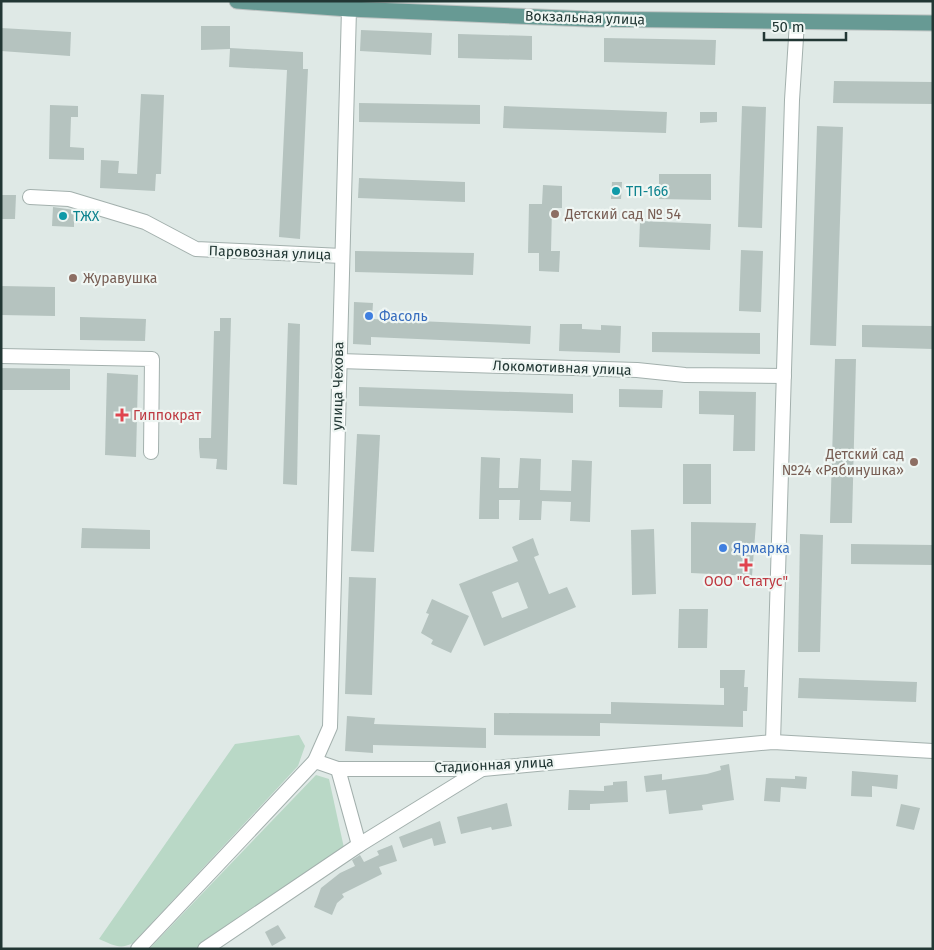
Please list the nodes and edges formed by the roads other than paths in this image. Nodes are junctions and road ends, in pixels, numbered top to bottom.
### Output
1 (247, 2) edge
2 (349, 9) junction
3 (797, 22) junction
4 (933, 23) edge
5 (30, 197) dead end
6 (342, 256) junction
7 (1, 356) edge
8 (339, 361) junction
9 (784, 376) junction
10 (151, 452) dead end
11 (773, 742) junction
12 (933, 751) edge
13 (315, 761) junction
14 (338, 769) junction
15 (483, 769) junction
16 (359, 845) junction
17 (138, 949) edge
18 (205, 949) edge

1 - 2 main road, Вокзальная улица
2 - 3 main road, Вокзальная улица
2 - 6 street, улица Чехова
3 - 4 main road, Вокзальная улица
3 - 9 street
5 - 6 street, Паровозная улица
6 - 8 street, улица Чехова
7 - 10 street
8 - 9 street, Локомотивная улица
8 - 13 street, улица Чехова
9 - 11 street
11 - 12 street, Стадионная улица
11 - 15 street, Стадионная улица
13 - 14 street, Стадионная улица
13 - 17 street
14 - 15 street, Стадионная улица
14 - 16 street
15 - 16 street
16 - 18 street

